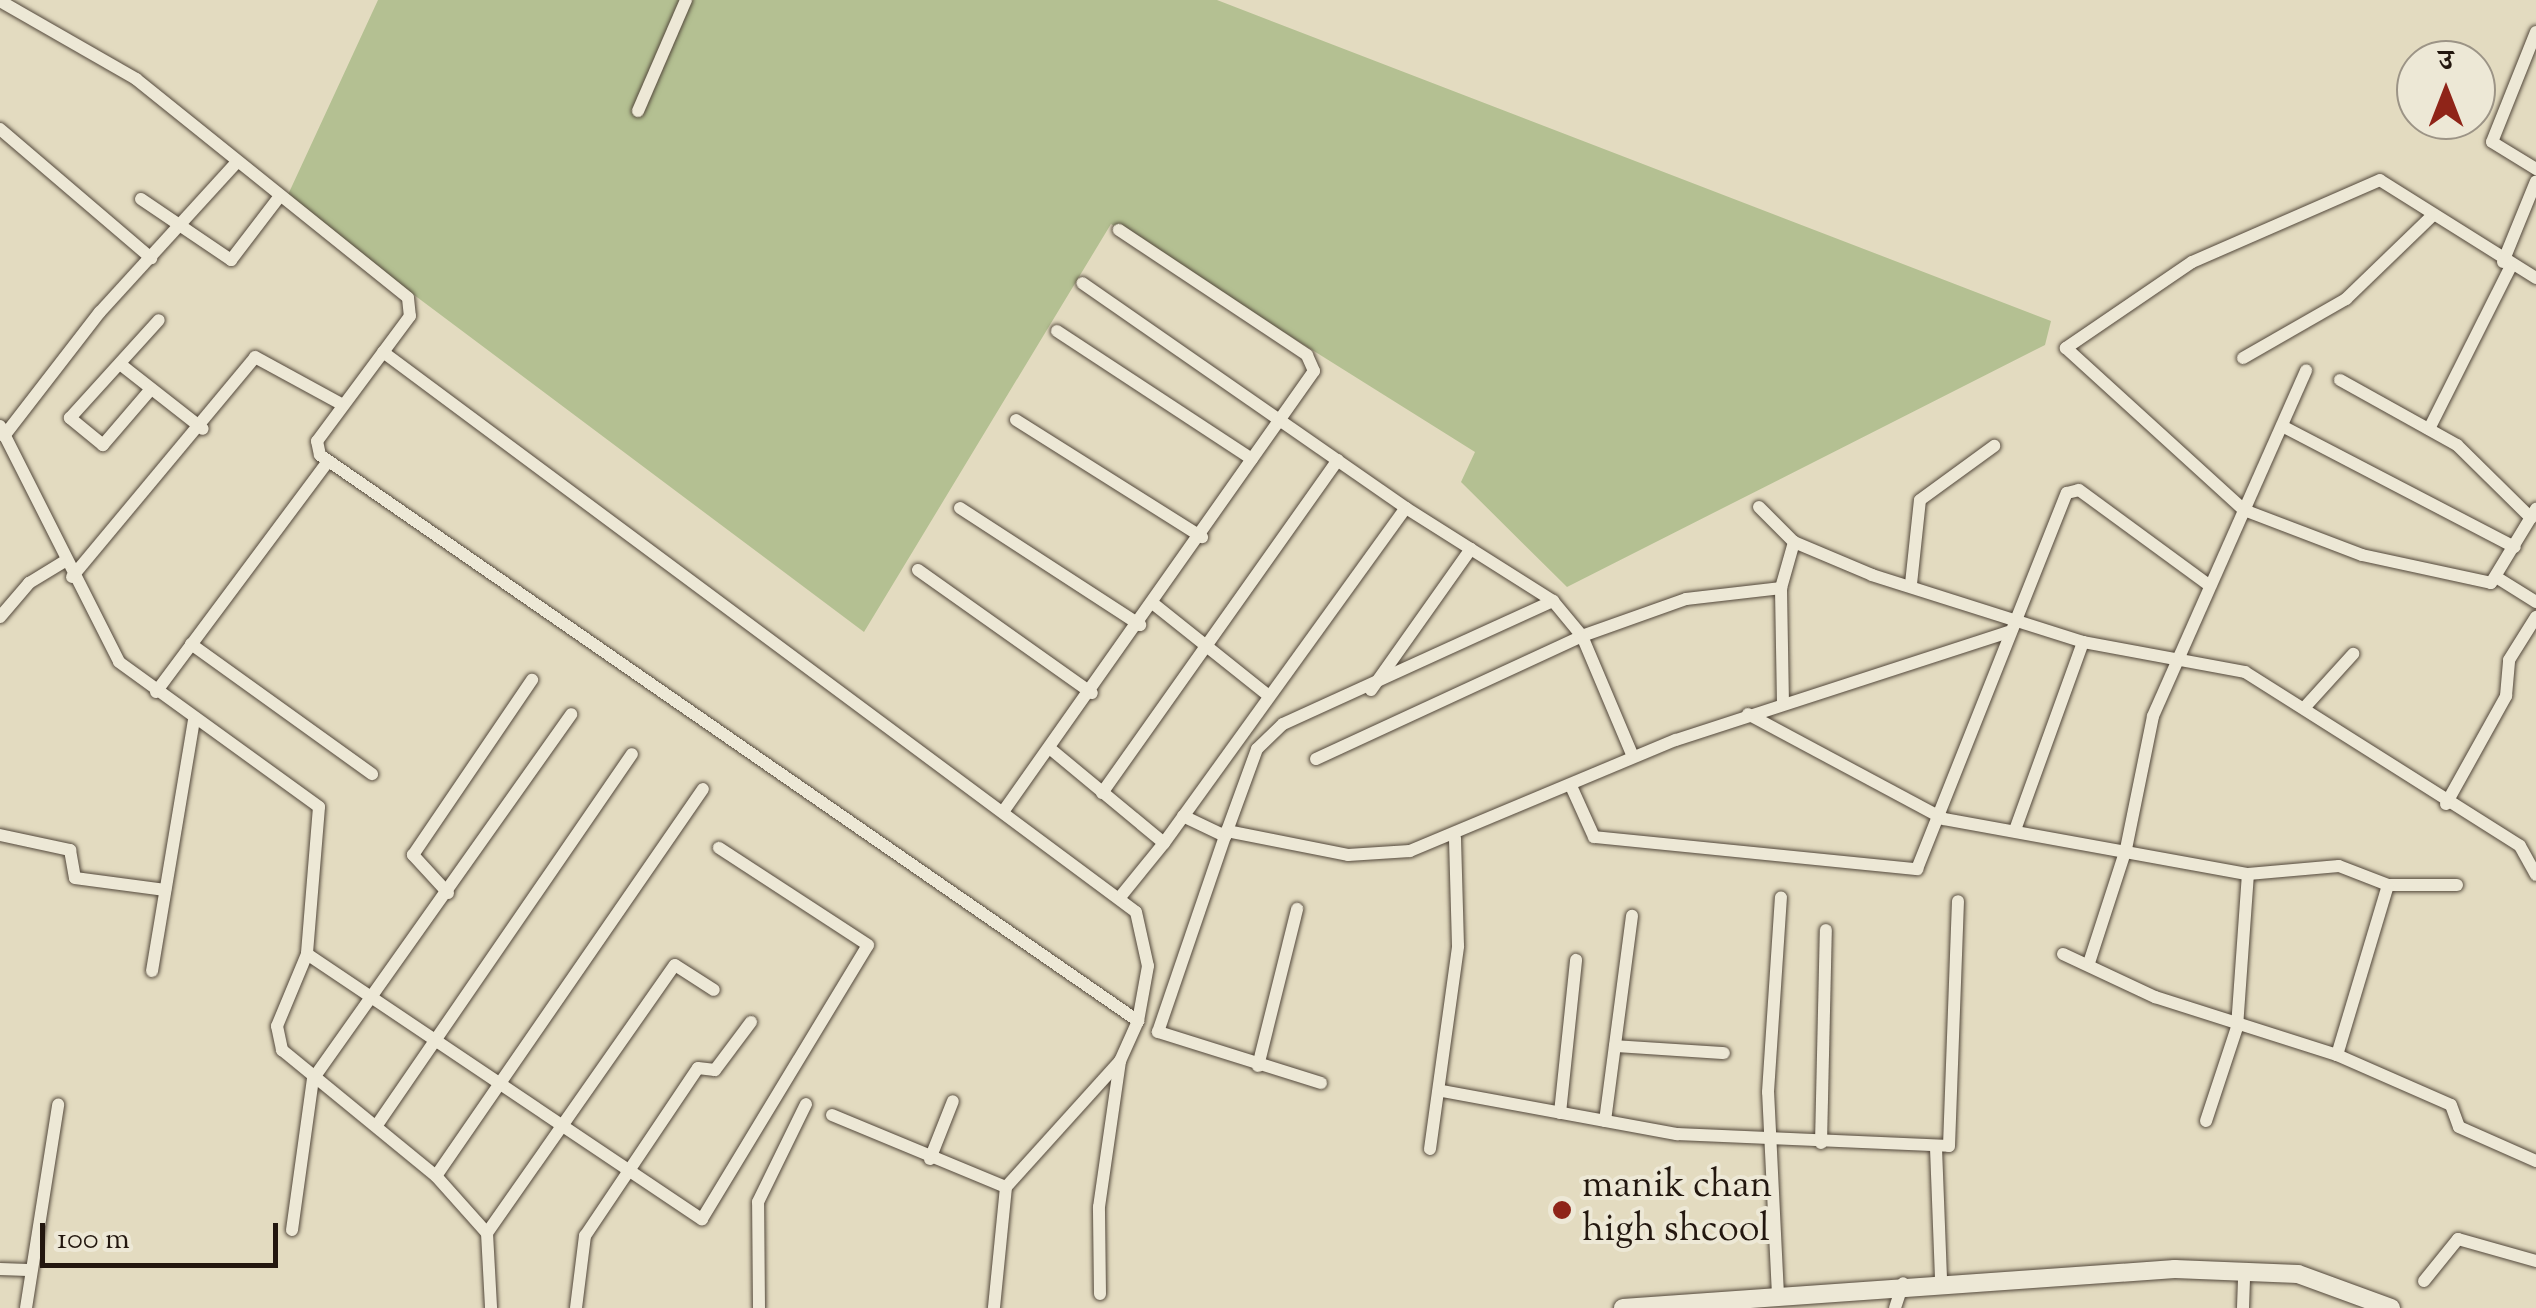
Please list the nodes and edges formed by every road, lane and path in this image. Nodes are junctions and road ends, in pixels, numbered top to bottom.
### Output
1 (0, 0) edge
2 (686, 0) edge
3 (2536, 32) edge
4 (638, 110) dead end
5 (0, 129) edge
6 (236, 162) junction
7 (2536, 168) edge
8 (2536, 181) edge
9 (280, 196) junction
10 (141, 199) dead end
11 (2431, 217) junction
12 (180, 228) junction
13 (1119, 230) dead end
14 (151, 258) junction
15 (2507, 264) junction
16 (2536, 278) edge
17 (1082, 283) dead end
18 (159, 320) dead end
19 (1057, 332) dead end
20 (383, 352) junction
21 (2243, 358) dead end
22 (120, 364) junction
23 (2306, 370) dead end
24 (2340, 380) dead end
25 (151, 389) junction
26 (344, 405) junction
27 (1281, 418) junction
28 (1016, 420) dead end
29 (2284, 427) junction
30 (203, 429) junction
31 (2430, 429) junction
32 (2, 431) edge
33 (1994, 446) dead end
34 (1252, 459) junction
35 (1338, 460) junction
36 (328, 461) junction
37 (960, 508) dead end
38 (1406, 508) junction
39 (1760, 508) dead end
40 (2244, 510) junction
41 (2534, 514) edge
42 (1202, 537) junction
43 (2530, 537) edge
44 (1794, 542) junction
45 (2515, 547) junction
46 (1471, 549) junction
47 (64, 561) junction
48 (918, 570) dead end
49 (72, 577) junction
50 (2496, 577) junction
51 (1911, 584) junction
52 (2210, 586) junction
53 (1780, 588) junction
54 (1552, 601) junction
55 (2536, 602) edge
56 (1155, 605) junction
57 (2015, 615) junction
58 (0, 617) edge
59 (2536, 617) edge
60 (1140, 625) junction
61 (2010, 632) junction
62 (1582, 636) junction
63 (2083, 642) junction
64 (1207, 643) junction
65 (191, 644) junction
66 (2352, 654) dead end
67 (2179, 657) junction
68 (532, 680) dead end
69 (1370, 690) junction
70 (156, 692) junction
71 (1092, 693) junction
72 (1270, 696) junction
73 (1783, 704) junction
74 (2305, 707) junction
75 (571, 714) dead end
76 (1748, 714) junction
77 (194, 720) junction
78 (1053, 751) junction
79 (632, 754) dead end
80 (1632, 756) junction
81 (1316, 759) dead end
82 (372, 774) dead end
83 (1571, 786) junction
84 (702, 789) dead end
85 (1102, 793) junction
86 (2446, 804) junction
87 (1004, 809) junction
88 (1184, 816) junction
89 (1944, 819) junction
90 (2015, 830) junction
91 (1226, 834) junction
92 (0, 835) edge
93 (1456, 838) junction
94 (1164, 843) junction
95 (719, 848) dead end
96 (2126, 848) junction
97 (2535, 865) edge
98 (2248, 874) junction
99 (2388, 885) junction
100 (2456, 885) dead end
101 (165, 890) junction
102 (448, 893) junction
103 (1120, 896) junction
104 (1781, 897) dead end
105 (1958, 900) dead end
106 (1297, 908) dead end
107 (1632, 916) dead end
108 (1826, 930) dead end
109 (306, 954) junction
110 (2063, 954) dead end
111 (1576, 960) dead end
112 (2089, 963) junction
113 (152, 971) dead end
114 (714, 990) dead end
115 (371, 999) junction
116 (1138, 1020) junction
117 (751, 1022) dead end
118 (2237, 1027) junction
119 (435, 1042) junction
120 (1615, 1046) junction
121 (1724, 1053) dead end
122 (2337, 1055) junction
123 (1120, 1061) junction
124 (1258, 1066) junction
125 (313, 1079) junction
126 (1321, 1084) dead end
127 (503, 1088) junction
128 (1442, 1092) junction
129 (953, 1101) dead end
130 (806, 1104) dead end
131 (58, 1105) dead end
132 (1560, 1112) junction
133 (832, 1116) dead end
134 (1605, 1121) junction
135 (2206, 1121) dead end
136 (377, 1126) junction
137 (564, 1127) junction
138 (1768, 1139) junction
139 (1821, 1144) junction
140 (1936, 1148) junction
141 (1430, 1149) dead end
142 (930, 1159) junction
143 (2536, 1161) edge
144 (629, 1172) junction
145 (436, 1176) junction
146 (1006, 1187) junction
147 (292, 1230) dead end
148 (487, 1233) junction
149 (2536, 1261) edge
150 (0, 1269) edge
151 (28, 1270) junction
152 (2244, 1272) junction
153 (1941, 1281) junction
154 (2424, 1281) dead end
155 (1903, 1283) junction
156 (1100, 1294) dead end
157 (1788, 1299) edge
158 (26, 1308) edge
159 (491, 1308) edge
160 (576, 1308) edge
161 (759, 1308) edge
162 (994, 1308) edge
163 (1624, 1308) edge
164 (1895, 1308) edge
165 (2243, 1308) edge
166 (2391, 1308) edge

1 - 6 street
2 - 4 street
3 - 7 street
5 - 14 street
6 - 9 street
6 - 12 street
8 - 15 street
9 - 12 street
9 - 20 street
10 - 12 street
11 - 15 street
11 - 21 street
11 - 40 street
12 - 14 street
13 - 27 street
14 - 32 street
15 - 16 street
15 - 31 street
17 - 27 street
18 - 22 street
19 - 34 street
20 - 26 street
20 - 87 street
22 - 25 street
22 - 25 street
23 - 29 street
24 - 31 street
25 - 30 street
26 - 30 street
26 - 36 street
27 - 34 street
27 - 35 street
28 - 42 street
29 - 40 street
29 - 45 street
30 - 49 street
31 - 41 street
32 - 47 street
33 - 51 street
34 - 42 street
35 - 38 street
35 - 64 street
36 - 65 street
36 - 116 street
37 - 60 street
38 - 46 street
38 - 72 street
39 - 44 street
40 - 50 street
40 - 52 street
41 - 43 street
42 - 56 street
43 - 45 street
44 - 51 street
44 - 53 street
45 - 50 street
46 - 54 street
46 - 69 street
47 - 49 street
47 - 58 street
48 - 71 street
49 - 70 street
50 - 55 street
51 - 57 street
52 - 57 street
52 - 67 street
53 - 62 street
53 - 73 street
54 - 62 street
54 - 69 street
56 - 60 street
56 - 64 street
57 - 61 street
57 - 63 street
59 - 86 street
60 - 71 street
61 - 73 street
61 - 89 street
62 - 80 street
62 - 81 street
63 - 67 street
63 - 90 street
64 - 72 street
64 - 85 street
65 - 70 street
65 - 82 street
66 - 74 street
67 - 74 street
67 - 96 street
68 - 102 street
69 - 91 street
70 - 77 street
71 - 78 street
72 - 88 street
73 - 76 street
74 - 86 street
75 - 102 street
76 - 80 street
76 - 89 street
77 - 101 street
77 - 109 street
78 - 85 street
78 - 87 street
79 - 119 street
80 - 83 street
83 - 89 street
83 - 93 street
84 - 127 street
85 - 94 street
86 - 97 street
87 - 103 street
88 - 91 street
88 - 94 street
89 - 90 street
90 - 96 street
91 - 93 street
91 - 124 street
92 - 101 street
93 - 128 street
94 - 103 street
95 - 144 street
96 - 98 street
96 - 112 street
98 - 99 street
98 - 118 street
99 - 100 street
99 - 122 street
101 - 113 street
102 - 115 street
103 - 116 street
104 - 138 street
105 - 140 street
106 - 124 street
107 - 120 street
108 - 139 street
109 - 115 street
109 - 125 street
110 - 112 street
111 - 132 street
112 - 118 street
114 - 137 street
115 - 119 street
115 - 125 street
116 - 123 street
117 - 144 street
118 - 122 street
118 - 135 street
119 - 127 street
119 - 136 street
120 - 121 street
120 - 134 street
122 - 143 street
123 - 146 street
123 - 156 street
124 - 126 street
125 - 136 street
125 - 147 street
127 - 137 street
127 - 145 street
128 - 132 street
128 - 141 street
129 - 142 street
130 - 161 street
131 - 151 street
132 - 134 street
133 - 142 street
134 - 138 street
136 - 145 street
137 - 144 street
137 - 148 street
138 - 139 street
138 - 157 street
139 - 140 street
140 - 153 street
142 - 146 street
144 - 160 street
145 - 148 street
146 - 162 street
148 - 159 street
149 - 154 street
150 - 151 street
151 - 158 street
152 - 153 main road
152 - 165 street
152 - 166 main road
153 - 155 main road
155 - 157 main road
155 - 164 street
157 - 163 main road

